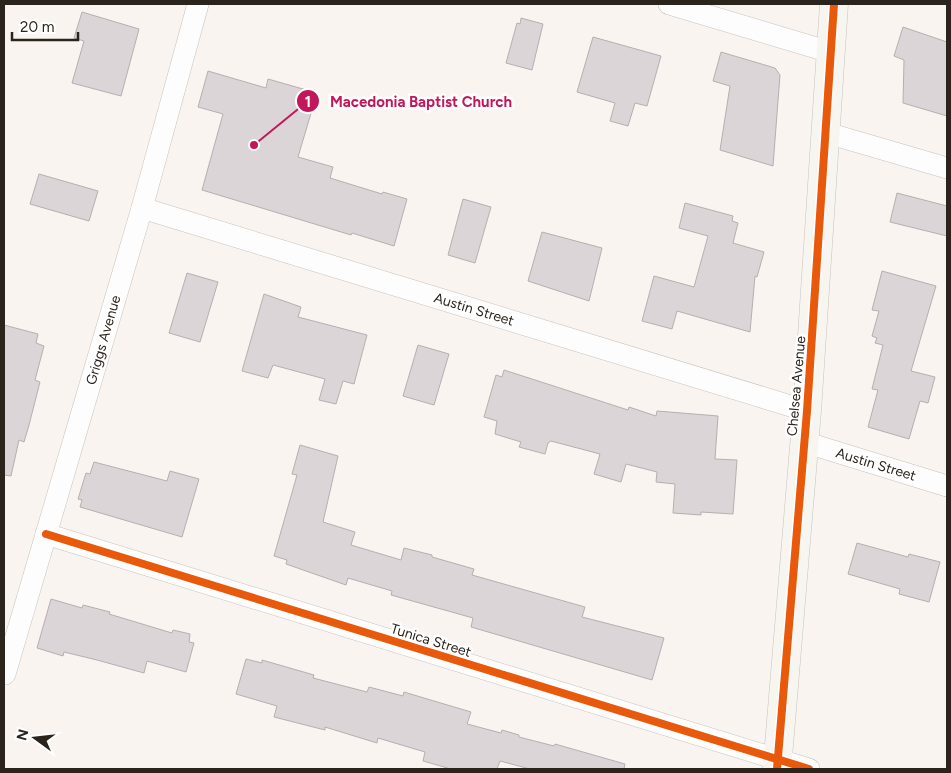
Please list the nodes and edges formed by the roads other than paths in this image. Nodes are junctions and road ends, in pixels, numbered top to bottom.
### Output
1 (198, 4) edge
2 (669, 4) edge
3 (834, 4) edge
4 (830, 52) junction
5 (826, 133) junction
6 (947, 168) edge
7 (142, 208) junction
8 (807, 411) junction
9 (804, 442) junction
10 (947, 486) edge
11 (46, 534) junction
12 (5, 674) dead end
13 (777, 765) edge
14 (808, 769) edge

1 - 7 street, Griggs Avenue
2 - 4 street
3 - 4 main road, Chelsea Avenue
4 - 5 main road, Chelsea Avenue
5 - 6 street
5 - 8 main road, Chelsea Avenue
7 - 8 street, Austin Street
7 - 11 street, Griggs Avenue
8 - 9 main road, Chelsea Avenue
9 - 10 street, Austin Street
9 - 13 main road, Chelsea Avenue
11 - 12 street, Griggs Avenue
11 - 13 street, Tunica Street
13 - 14 street, Tunica Street

